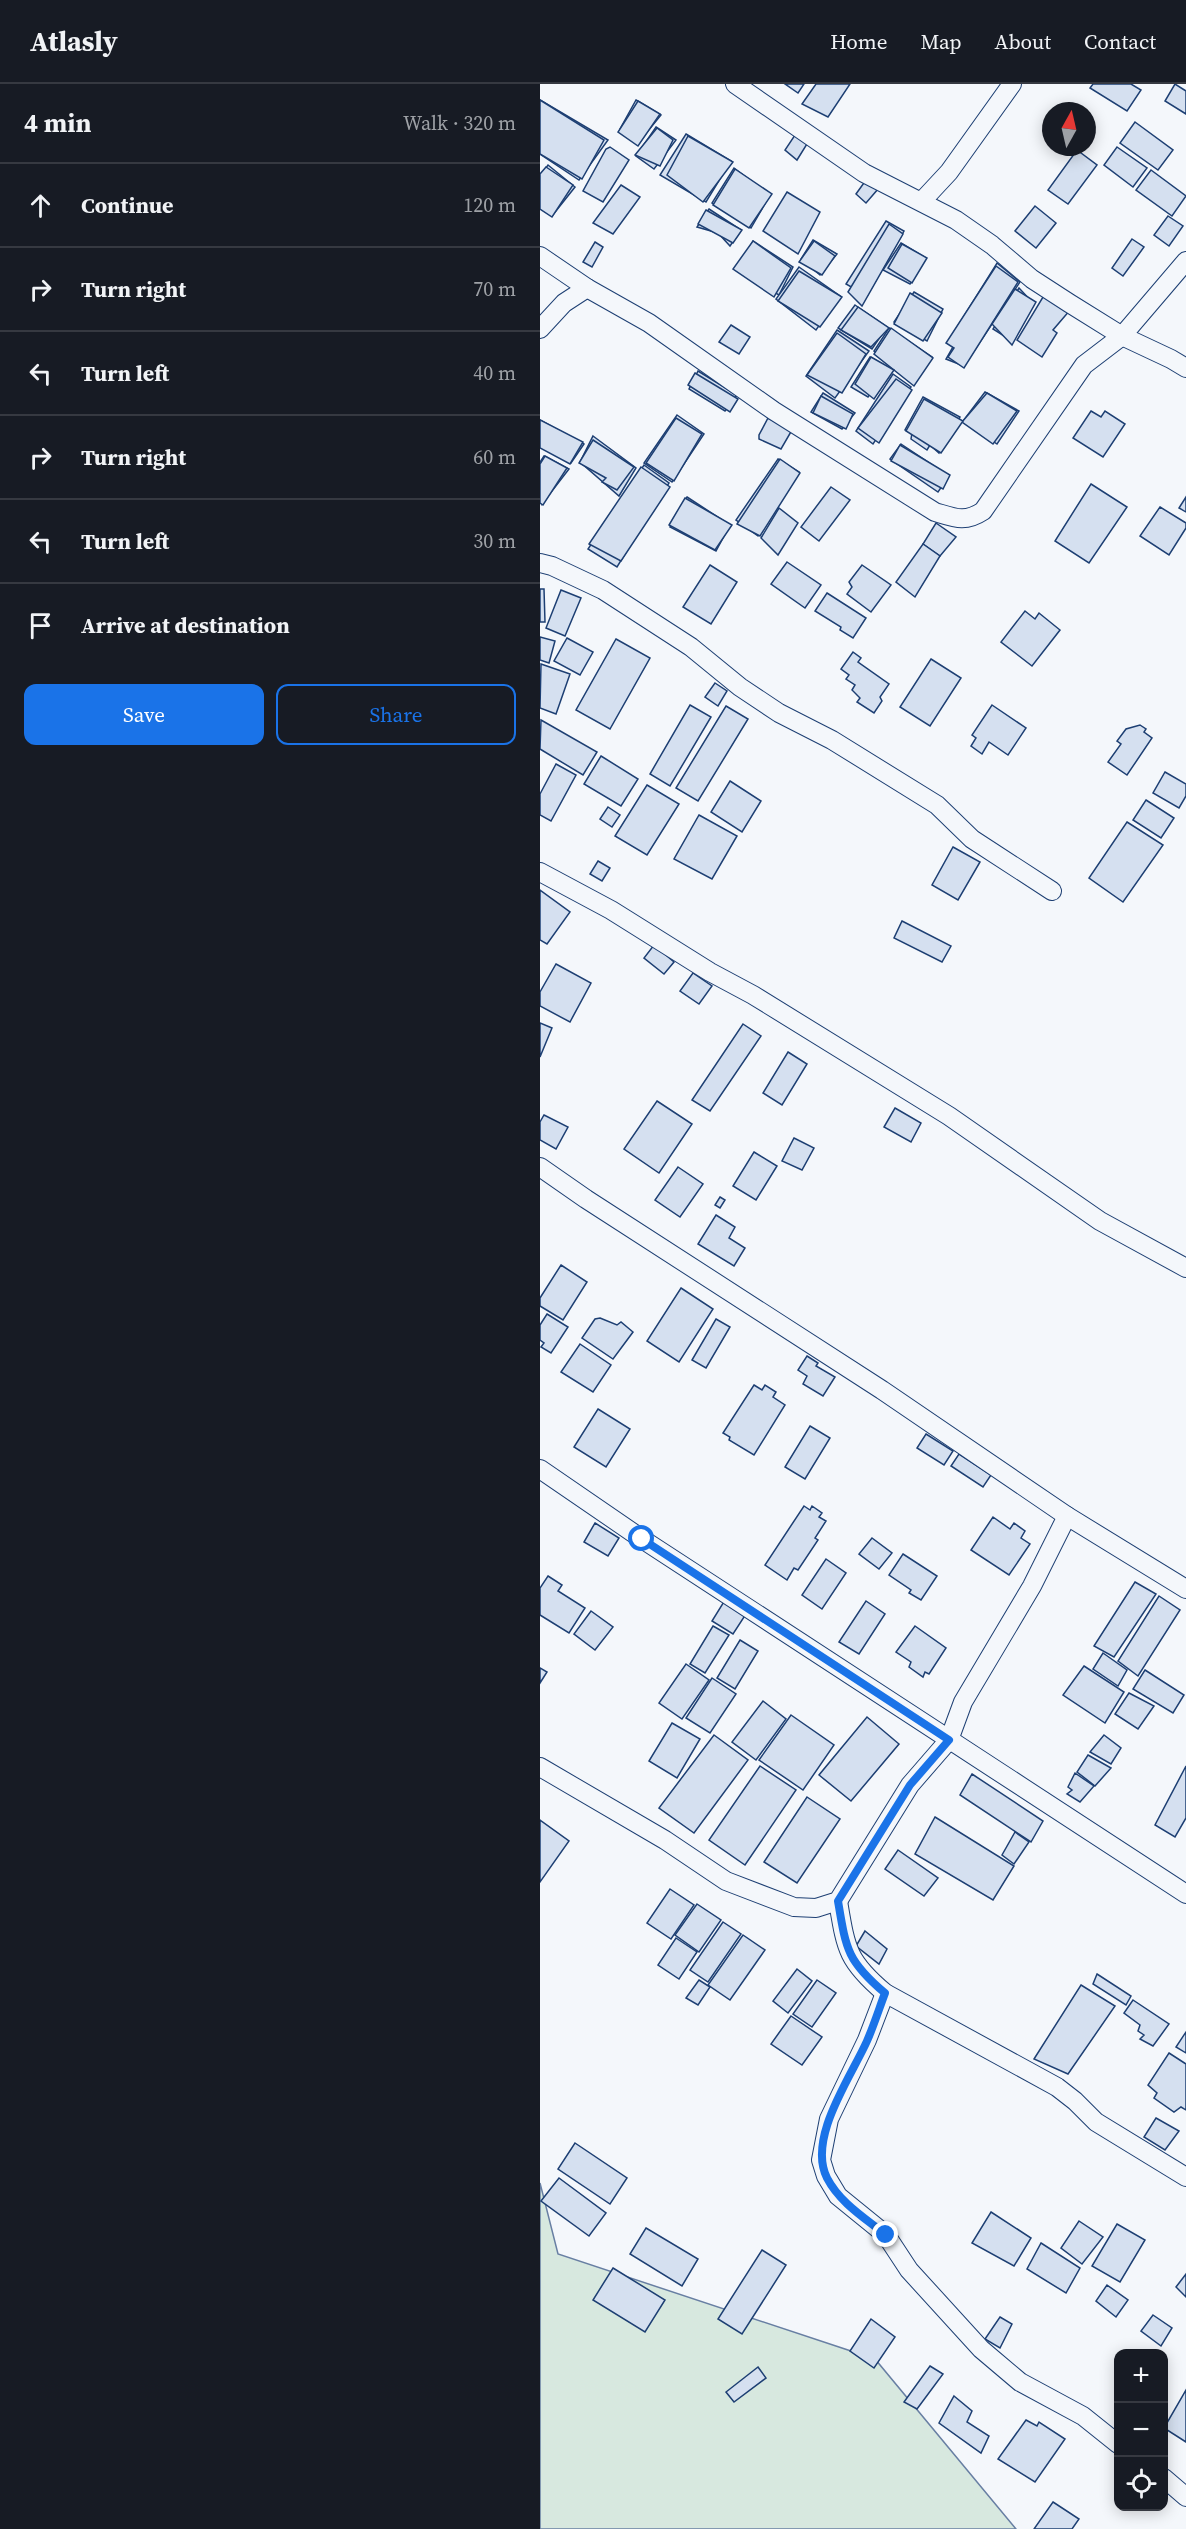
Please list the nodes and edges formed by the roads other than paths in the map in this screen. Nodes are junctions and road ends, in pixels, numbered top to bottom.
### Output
1 (735, 84) edge
2 (1012, 84) edge
3 (922, 201) junction
4 (540, 256) edge
5 (1186, 261) edge
6 (587, 288) junction
7 (540, 329) edge
8 (1122, 336) junction
9 (1186, 368) edge
10 (540, 563) edge
11 (540, 872) edge
12 (1052, 891) dead end
13 (540, 1167) edge
14 (1186, 1268) edge
15 (540, 1469) edge
16 (1067, 1516) junction
17 (1186, 1589) edge
18 (949, 1740) junction
19 (540, 1767) edge
20 (1186, 1894) edge
21 (838, 1901) junction
22 (885, 1993) junction
23 (1186, 2177) edge
24 (1114, 2440) edge
25 (1168, 2481) edge
26 (1186, 2497) edge

1 - 3 street
2 - 3 street
3 - 8 street
4 - 6 street
5 - 8 street
6 - 7 street
6 - 8 street
8 - 9 street
10 - 12 street
11 - 14 street
13 - 16 street
15 - 18 street
16 - 17 street
16 - 18 street
18 - 20 street
18 - 21 street
19 - 21 street
21 - 22 street
22 - 23 street
22 - 24 street
25 - 26 street

